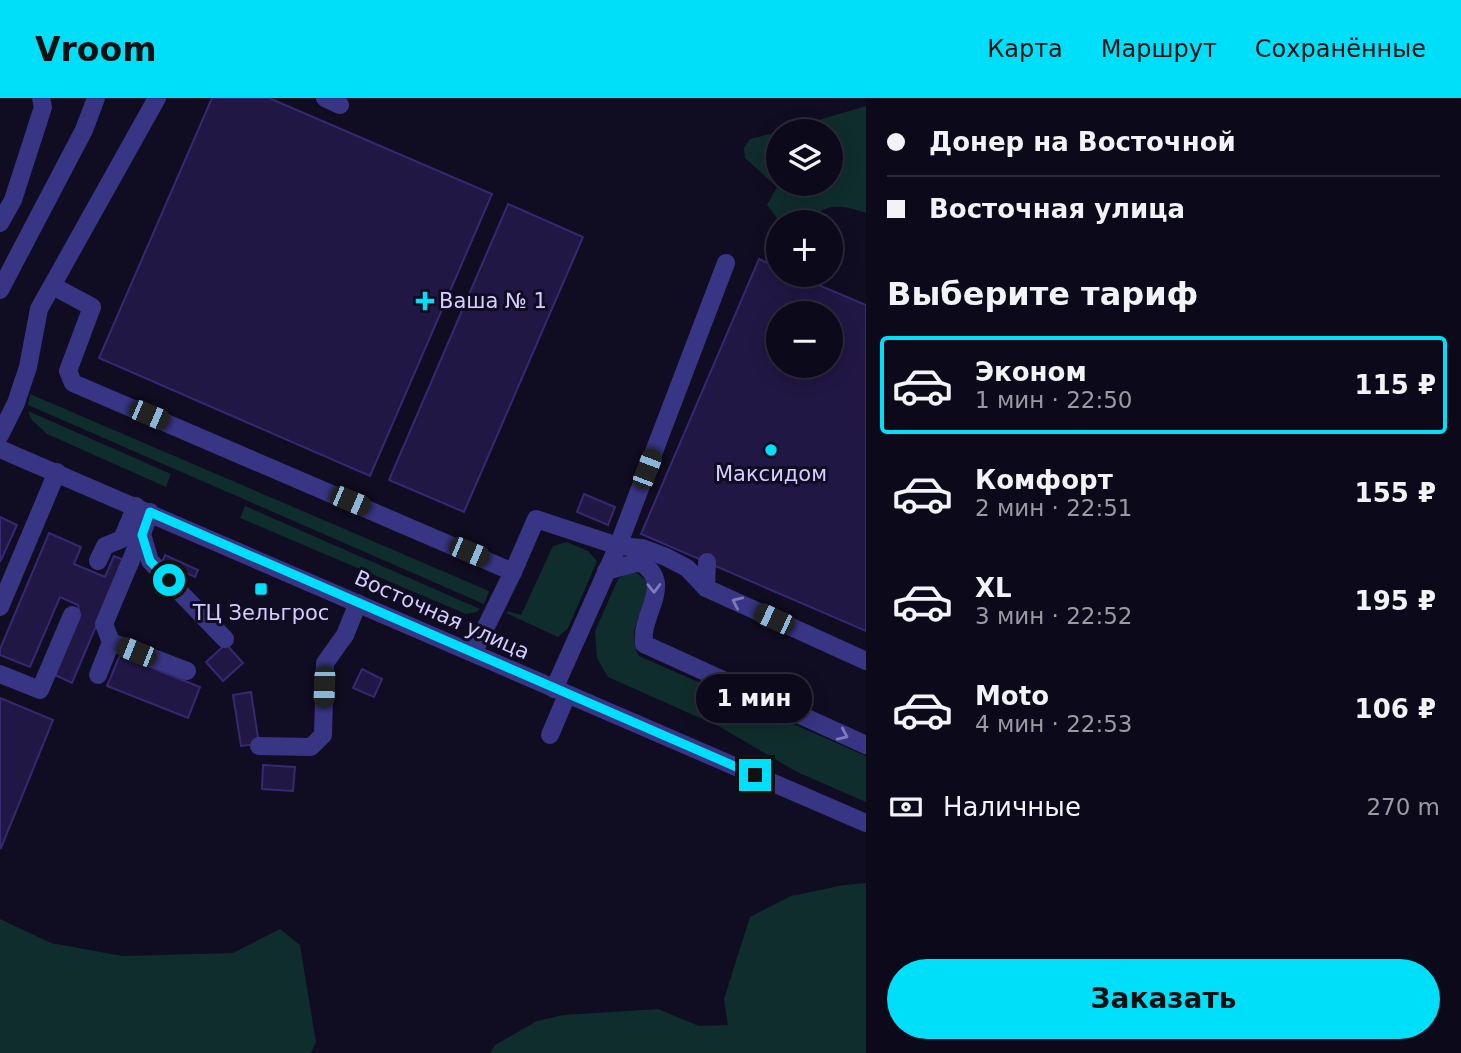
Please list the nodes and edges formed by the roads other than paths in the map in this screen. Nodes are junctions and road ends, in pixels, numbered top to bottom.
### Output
1 (41, 98) edge
2 (96, 98) edge
3 (157, 98) edge
4 (0, 223) edge
5 (726, 263) dead end
6 (53, 286) junction
7 (0, 290) edge
8 (0, 435) edge
9 (0, 449) edge
10 (57, 472) junction
11 (143, 509) junction
12 (142, 534) junction
13 (618, 546) junction
14 (98, 561) dead end
15 (707, 562) dead end
16 (606, 571) junction
17 (513, 572) junction
18 (706, 587) junction
19 (2, 598) edge
20 (358, 603) junction
21 (72, 615) dead end
22 (225, 639) dead end
23 (111, 642) junction
24 (473, 653) junction
25 (866, 661) edge
26 (187, 671) dead end
27 (0, 674) edge
28 (98, 675) dead end
29 (561, 692) junction
30 (550, 735) dead end
31 (866, 745) edge
32 (259, 746) dead end
33 (866, 823) edge

1 - 4 street
2 - 7 street
3 - 6 street
5 - 13 street
6 - 8 street
6 - 17 street
9 - 10 street, Восточная улица
10 - 11 street, Восточная улица
10 - 19 street
11 - 12 street
11 - 14 street
11 - 20 street, Восточная улица
12 - 22 street
12 - 23 street
13 - 16 street
13 - 17 street
13 - 18 street
15 - 18 street
16 - 29 street
16 -> 31 street
17 - 24 street
25 -> 18 street
20 - 24 street, Восточная улица
20 - 32 street
21 - 27 street
23 - 26 street
23 - 28 street
24 - 29 street, Восточная улица
29 - 30 street
29 - 33 street, Восточная улица

